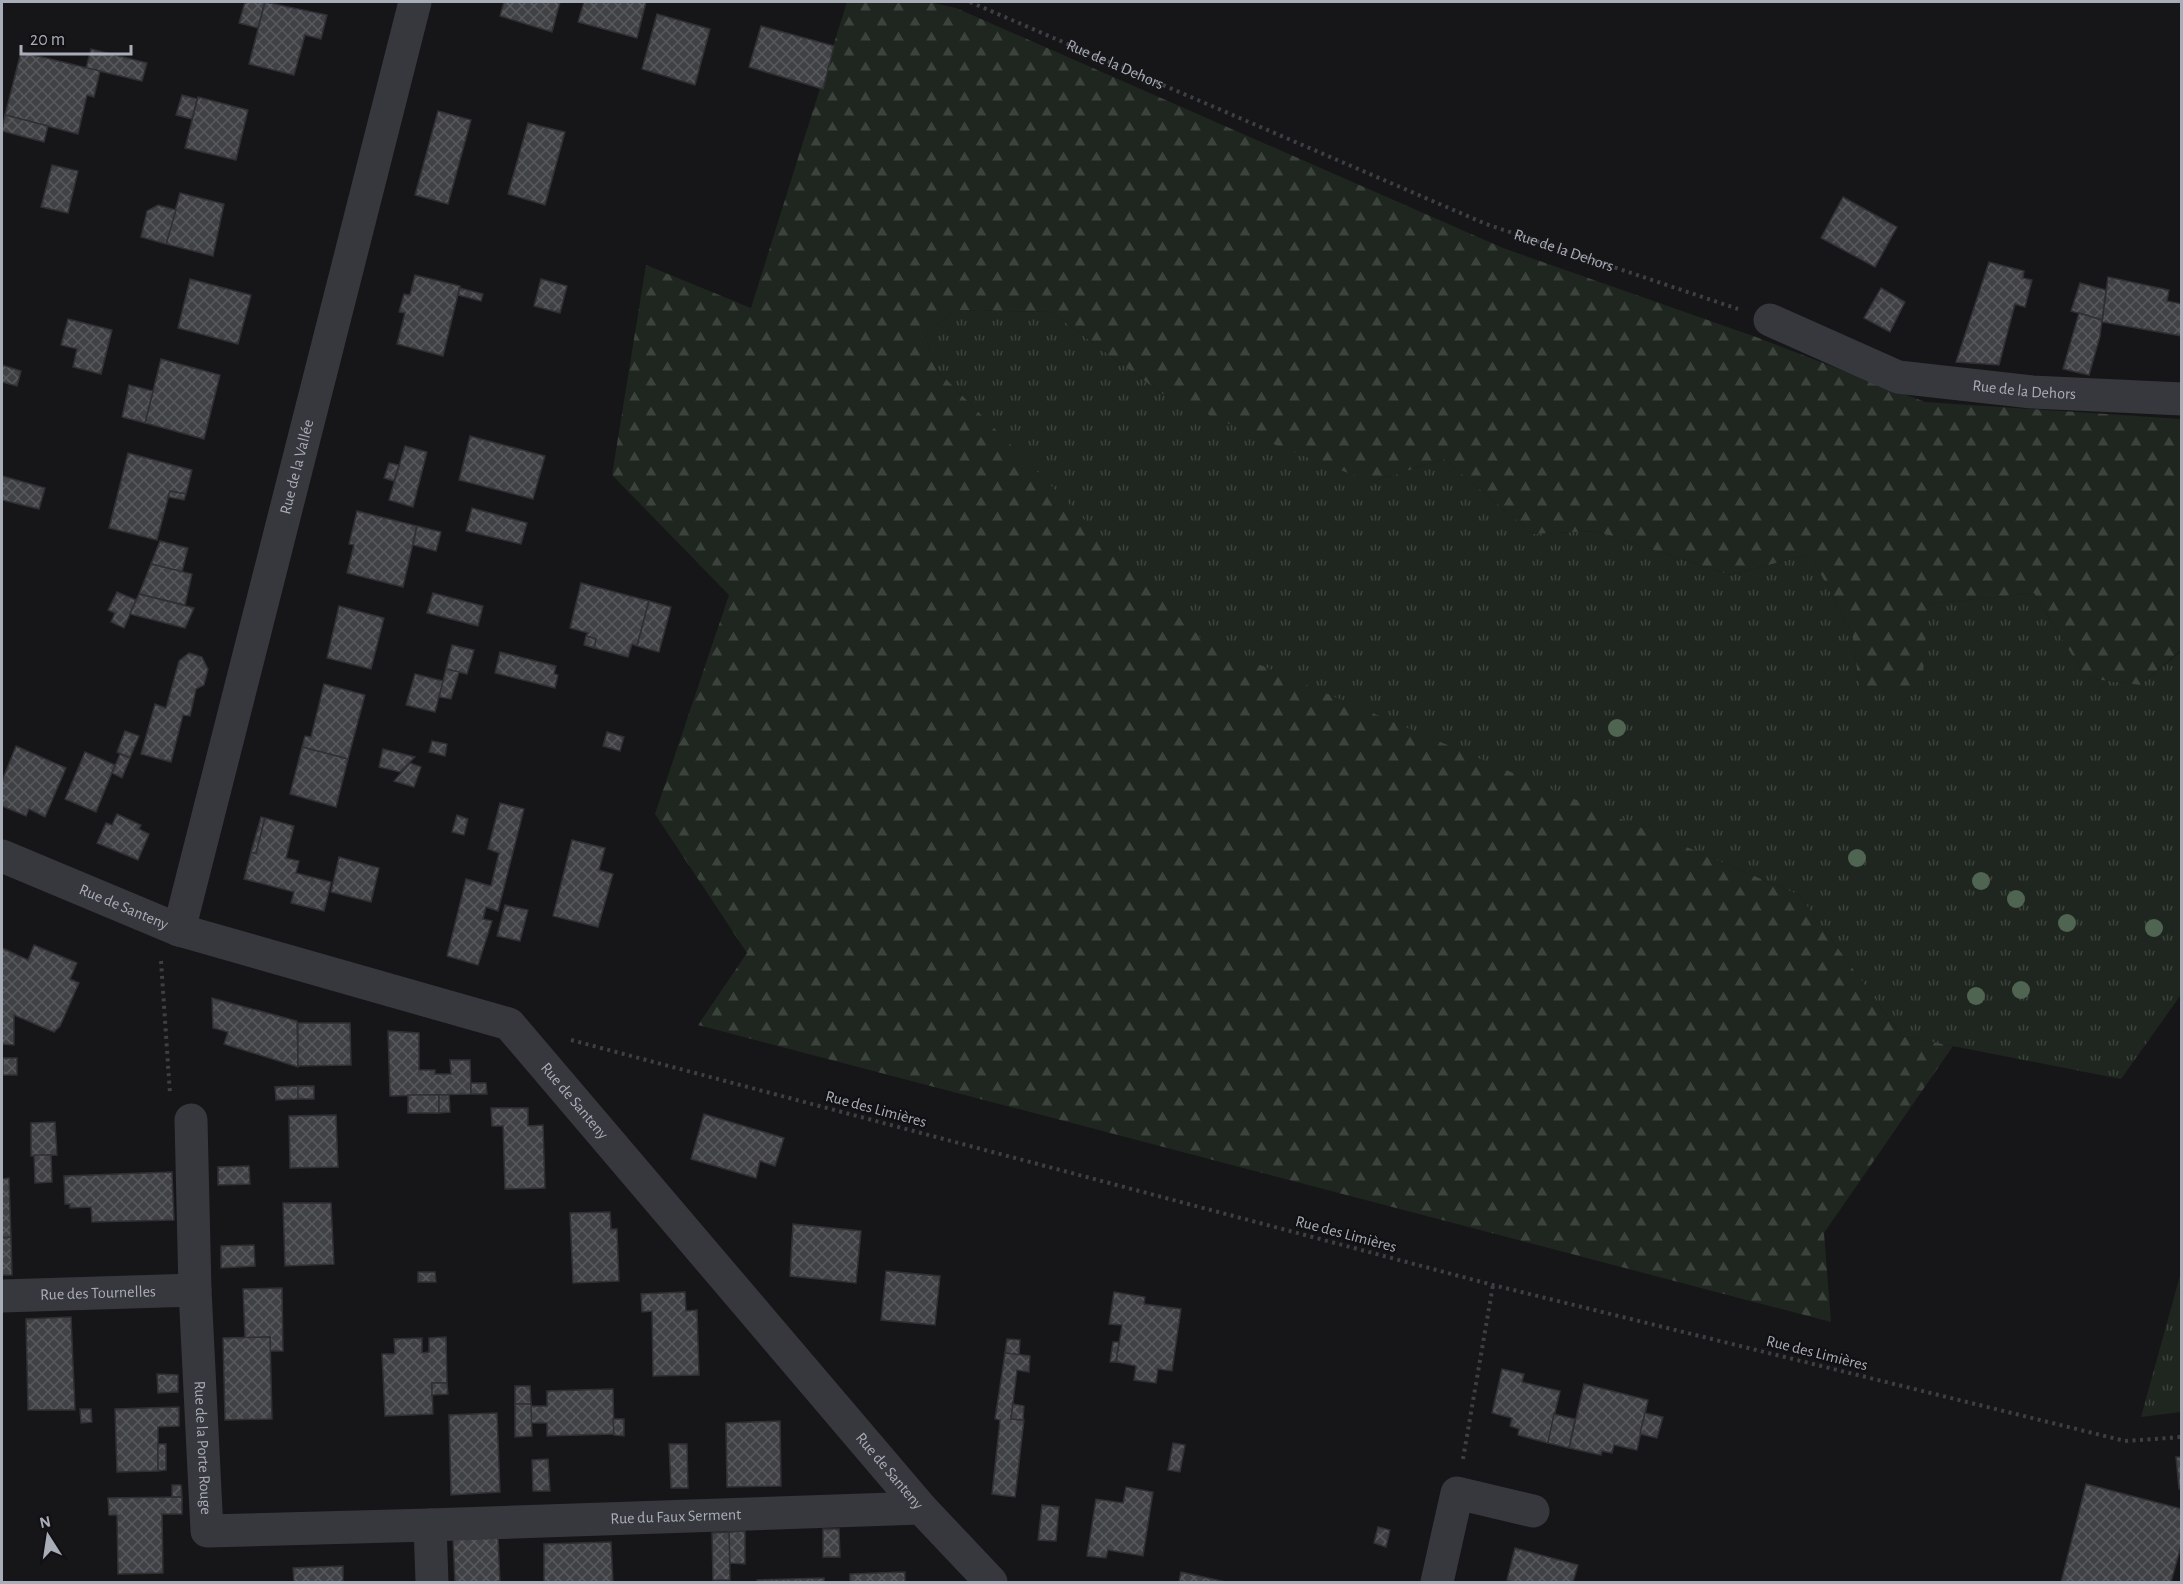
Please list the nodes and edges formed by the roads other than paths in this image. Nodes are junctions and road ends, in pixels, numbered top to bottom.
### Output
1 (415, 2) edge
2 (1770, 320) road end
3 (2181, 399) edge
4 (2, 855) edge
5 (179, 930) junction
6 (191, 1120) road end
7 (195, 1290) junction
8 (2, 1296) edge
9 (921, 1508) junction
10 (1533, 1511) dead end
11 (430, 1525) junction
12 (432, 1582) edge
13 (992, 1582) edge
14 (1437, 1582) edge

1 - 5 street, Rue de la Vallée
2 - 3 street, Rue de la Dehors
4 - 5 street, Rue de Santeny
5 - 9 street, Rue de Santeny
6 - 7 street, Rue de la Porte Rouge
7 - 8 street, Rue des Tournelles
7 - 11 street, Rue de la Porte Rouge
9 - 11 street, Rue du Faux Serment
9 - 13 street, Rue de Santeny
10 - 14 street
11 - 12 street

